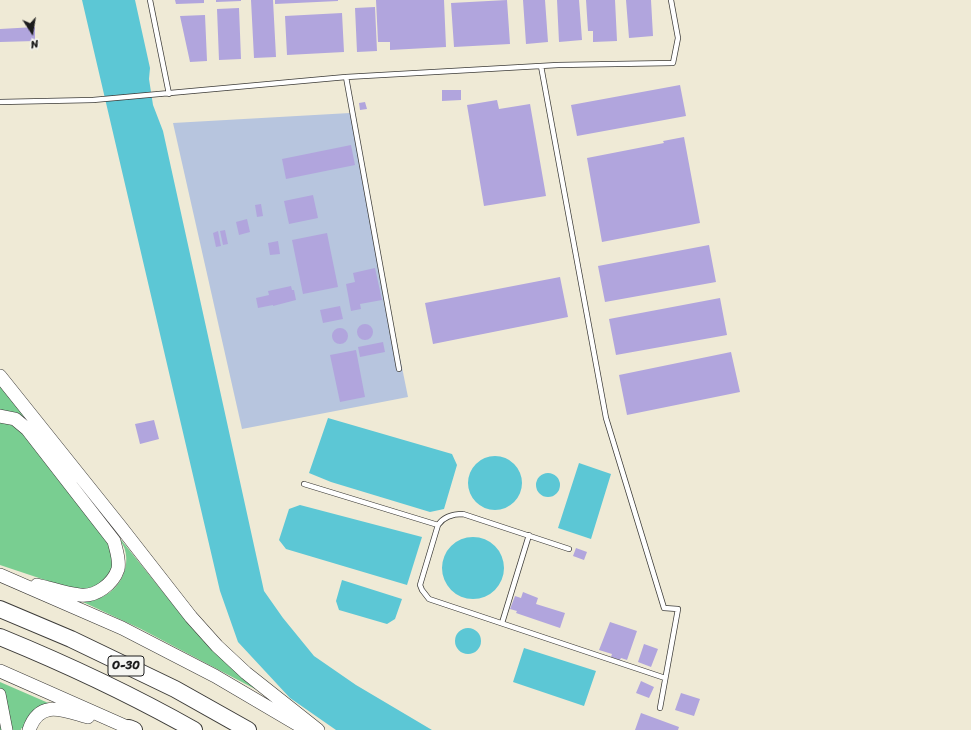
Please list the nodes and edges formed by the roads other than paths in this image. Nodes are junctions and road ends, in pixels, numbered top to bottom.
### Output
1 (150, 0) edge
2 (671, 0) edge
3 (541, 66) junction
4 (346, 77) junction
5 (166, 94) junction
6 (0, 102) edge
7 (399, 369) dead end
8 (0, 376) edge
9 (0, 416) edge
10 (304, 484) dead end
11 (438, 525) junction
12 (529, 535) junction
13 (569, 549) dead end
14 (2, 576) edge
15 (0, 609) edge
16 (502, 623) junction
17 (0, 637) edge
18 (0, 671) edge
19 (665, 678) junction
20 (0, 694) edge
21 (660, 708) dead end
22 (132, 729) edge
23 (7, 730) edge
24 (29, 730) edge
25 (194, 730) edge
26 (248, 730) edge
27 (307, 730) edge
28 (318, 730) edge

1 - 5 lane
2 - 3 lane
3 - 4 lane
3 - 19 lane
4 - 5 lane
4 - 7 lane
5 - 6 lane
8 - 28 main road
9 - 14 main road
10 - 11 lane
11 - 12 lane
11 - 16 lane
12 - 13 lane
12 - 16 lane
14 - 27 main road
15 - 26 highway, O-30
16 - 19 lane
17 - 25 highway, O-30
18 - 22 main road
19 - 21 lane
20 - 23 street
22 - 24 main road

